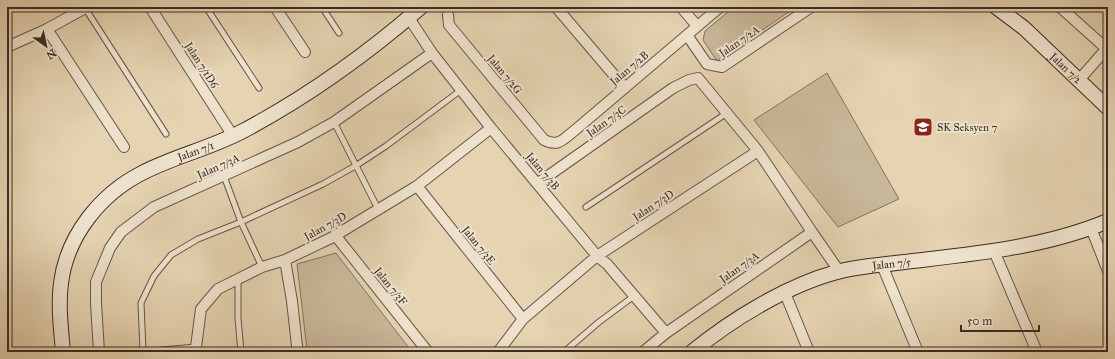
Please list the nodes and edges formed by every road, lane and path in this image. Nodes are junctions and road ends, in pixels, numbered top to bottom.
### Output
1 (150, 7) edge
2 (206, 7) edge
3 (275, 7) edge
4 (322, 7) edge
5 (422, 7) edge
6 (556, 7) edge
7 (681, 7) edge
8 (720, 7) edge
9 (811, 7) edge
10 (996, 7) edge
11 (1007, 7) edge
12 (1060, 7) edge
13 (86, 8) edge
14 (448, 14) dead end
15 (409, 18) junction
16 (697, 26) junction
17 (1024, 28) junction
18 (47, 29) junction
19 (339, 33) dead end
20 (687, 36) junction
21 (7, 46) edge
22 (1107, 49) edge
23 (305, 52) dead end
24 (432, 53) junction
25 (1079, 80) junction
26 (259, 88) dead end
27 (624, 88) junction
28 (461, 90) junction
29 (1108, 108) edge
30 (727, 113) junction
31 (334, 122) junction
32 (491, 128) junction
33 (166, 134) dead end
34 (233, 136) junction
35 (552, 144) joint
36 (124, 147) dead end
37 (758, 151) junction
38 (357, 165) junction
39 (224, 176) junction
40 (538, 184) junction
41 (417, 186) junction
42 (586, 207) dead end
43 (378, 208) junction
44 (1108, 221) edge
45 (241, 222) junction
46 (1091, 228) junction
47 (812, 232) junction
48 (335, 235) junction
49 (994, 251) junction
50 (597, 256) junction
51 (285, 260) junction
52 (882, 265) junction
53 (262, 267) junction
54 (1108, 271) edge
55 (839, 272) junction
56 (238, 279) junction
57 (785, 293) junction
58 (634, 296) junction
59 (523, 319) junction
60 (666, 333) junction
61 (197, 350) edge
62 (502, 351) edge
63 (63, 352) edge
64 (99, 352) edge
65 (138, 352) edge
66 (143, 352) edge
67 (241, 352) edge
68 (299, 352) edge
69 (428, 352) edge
70 (564, 352) edge
71 (643, 352) edge
72 (692, 352) edge
73 (809, 352) edge
74 (918, 352) edge
75 (1037, 352) edge

1 - 34 street, Jalan 7/1D6
2 - 26 lane
3 - 23 street
4 - 19 lane
5 - 15 street, Jalan 7/1
6 - 27 street
7 - 16 street
8 - 16 street, Jalan 7/2B
9 - 20 street, Jalan 7/2A
10 - 17 street, Jalan 7/2
11 - 17 street, Jalan 7/2
12 - 22 street
13 - 18 street
13 - 33 lane
14 - 35 street, Jalan 7/2G
15 - 24 street, Jalan 7/3B
15 - 34 street, Jalan 7/1
16 - 20 street, Jalan 7/2B
17 - 25 street, Jalan 7/2
18 - 21 street
18 - 36 street
20 - 27 street, Jalan 7/2B
22 - 25 street
24 - 28 street, Jalan 7/3B
24 - 31 street, Jalan 7/3A
25 - 29 street, Jalan 7/2
27 - 35 street, Jalan 7/2B
28 - 32 street, Jalan 7/3B
28 - 38 lane
30 - 37 street
30 - 40 street, Jalan 7/3C
30 - 42 lane
31 - 38 lane
31 - 39 street, Jalan 7/3A
32 - 40 street, Jalan 7/3B
32 - 41 street, Jalan 7/3D
34 - 63 street, Jalan 7/1
37 - 47 street
37 - 50 street, Jalan 7/3D
38 - 43 lane
38 - 45 lane
39 - 45 lane
39 - 64 street, Jalan 7/3A
40 - 50 street, Jalan 7/3B
41 - 43 street, Jalan 7/3D
41 - 59 street, Jalan 7/3E
43 - 48 street, Jalan 7/3D
44 - 46 street, Jalan 7/5
45 - 53 lane
45 - 66 lane
46 - 49 street, Jalan 7/5
46 - 54 street
47 - 55 street
47 - 60 street, Jalan 7/3A
48 - 51 street, Jalan 7/3D
48 - 69 street, Jalan 7/3F
49 - 52 street, Jalan 7/5
49 - 75 street
50 - 58 street, Jalan 7/3B
50 - 59 street, Jalan 7/3D
51 - 53 street, Jalan 7/3D
51 - 68 street
52 - 55 street, Jalan 7/5
52 - 74 street
53 - 56 street, Jalan 7/3D
55 - 57 street, Jalan 7/5
56 - 61 street, Jalan 7/3D
56 - 67 lane
57 - 72 street, Jalan 7/5
57 - 73 street
58 - 60 street, Jalan 7/3B
58 - 70 lane
59 - 62 street, Jalan 7/3D
60 - 71 street, Jalan 7/3A
61 - 66 lane
65 - 66 lane

